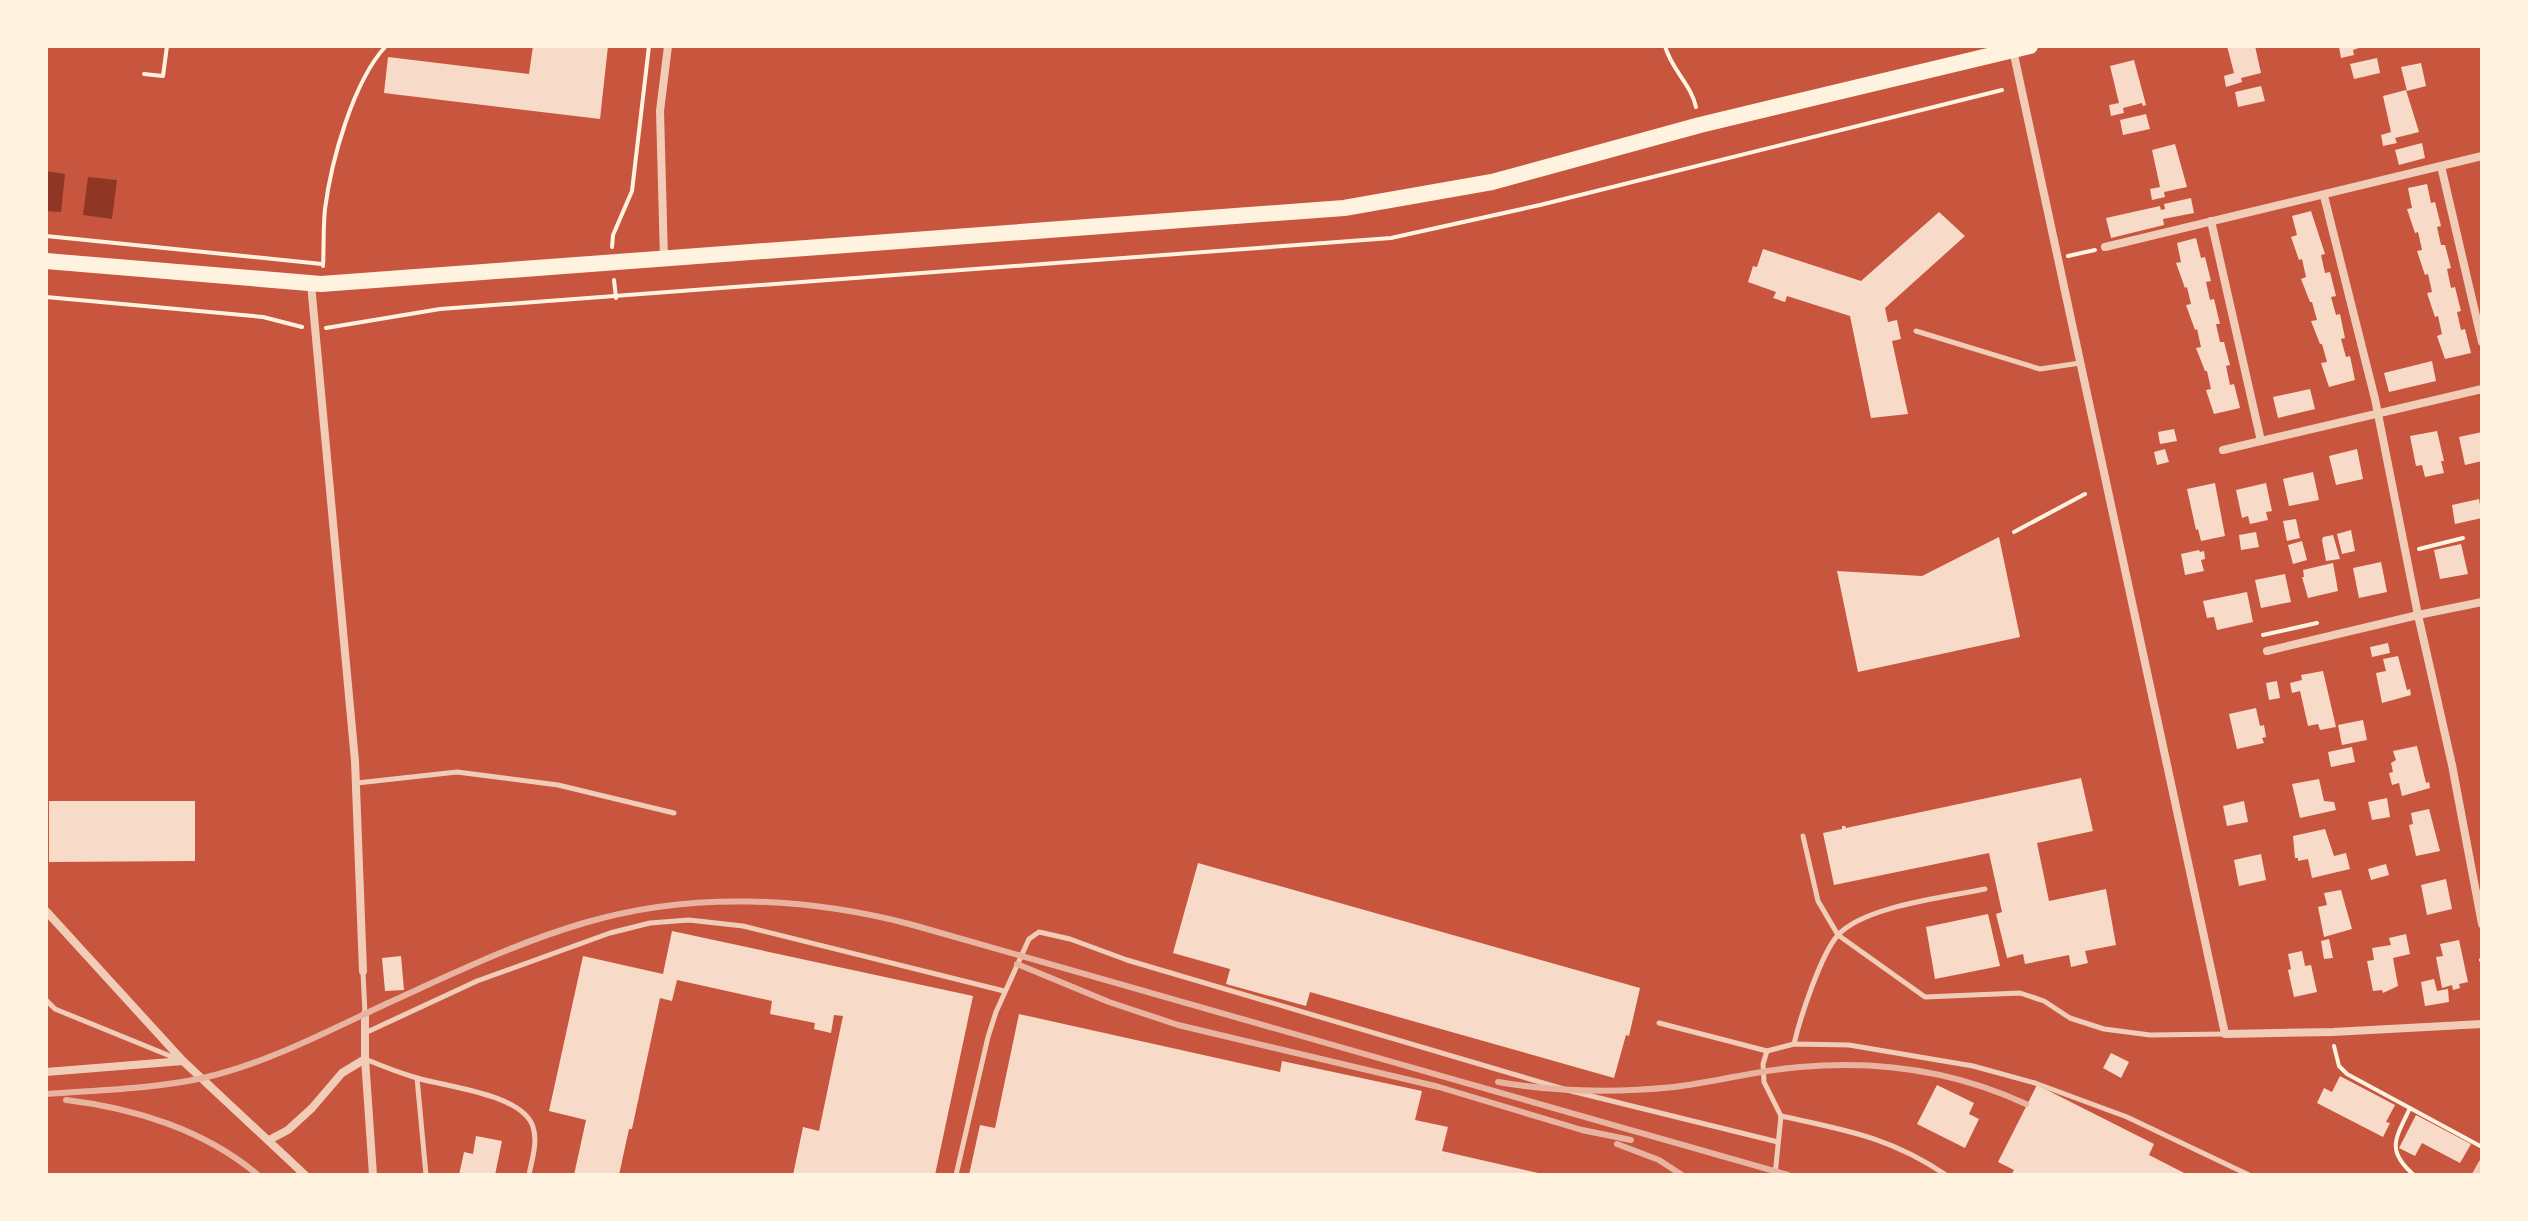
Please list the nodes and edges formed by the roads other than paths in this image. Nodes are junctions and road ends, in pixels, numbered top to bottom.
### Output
1 (668, 46) edge
2 (2030, 46) edge
3 (2013, 50) junction
4 (2482, 156) edge
5 (2441, 166) junction
6 (2324, 196) junction
7 (2211, 221) junction
8 (2105, 247) road end
9 (664, 260) junction
10 (46, 261) edge
11 (316, 284) junction
12 (1916, 331) dead end
13 (2482, 342) edge
14 (2080, 363) junction
15 (2482, 389) edge
16 (2378, 415) junction
17 (2261, 441) junction
18 (2223, 450) dead end
19 (2482, 602) edge
20 (2418, 615) junction
21 (2267, 651) dead end
22 (356, 783) junction
23 (674, 813) dead end
24 (1803, 836) dead end
25 (1985, 889) dead end
26 (46, 911) edge
27 (2482, 924) edge
28 (1838, 935) junction
29 (363, 971) joint
30 (1004, 991) junction
31 (46, 1000) edge
32 (55, 1009) junction
33 (46, 1011) edge
34 (365, 1014) joint
35 (1659, 1023) dead end
36 (2482, 1024) edge
37 (365, 1033) junction
38 (2225, 1034) junction
39 (1794, 1044) junction
40 (1767, 1051) junction
41 (365, 1059) junction
42 (183, 1061) junction
43 (46, 1072) edge
44 (417, 1078) junction
45 (1781, 1116) junction
46 (269, 1140) junction
47 (1778, 1142) junction
48 (2482, 1164) edge
49 (305, 1175) edge
50 (373, 1175) edge
51 (426, 1175) edge
52 (529, 1175) edge
53 (956, 1175) edge
54 (1775, 1175) edge
55 (1946, 1175) edge
56 (2249, 1175) edge
57 (2476, 1175) edge

1 - 9 street
2 - 3 main road
3 - 9 main road
3 - 14 street
4 - 5 street
5 - 6 street
5 - 13 street
6 - 7 street
6 - 16 street
7 - 8 street
7 - 17 street
9 - 11 main road
10 - 11 main road
11 - 22 street
12 - 14 lane
14 - 38 street
15 - 16 street
16 - 17 street
16 - 20 street
17 - 18 street
19 - 20 street
20 - 21 street
20 - 27 street
22 - 23 lane
22 - 29 street
24 - 28 lane
25 - 28 lane
26 - 42 street
28 - 38 lane
28 - 39 lane
29 - 34 lane
30 - 37 lane
30 - 47 lane
30 - 53 lane
31 - 32 lane
32 - 33 lane
32 - 42 lane
34 - 37 street
35 - 40 lane
36 - 38 street
37 - 41 street
39 - 40 lane
39 - 56 lane
40 - 45 lane
41 - 44 lane
41 - 46 street
41 - 50 street
42 - 43 street
42 - 46 street
44 - 51 lane
44 - 52 lane
45 - 47 lane
45 - 55 lane
46 - 49 street
47 - 54 lane
48 - 57 street

